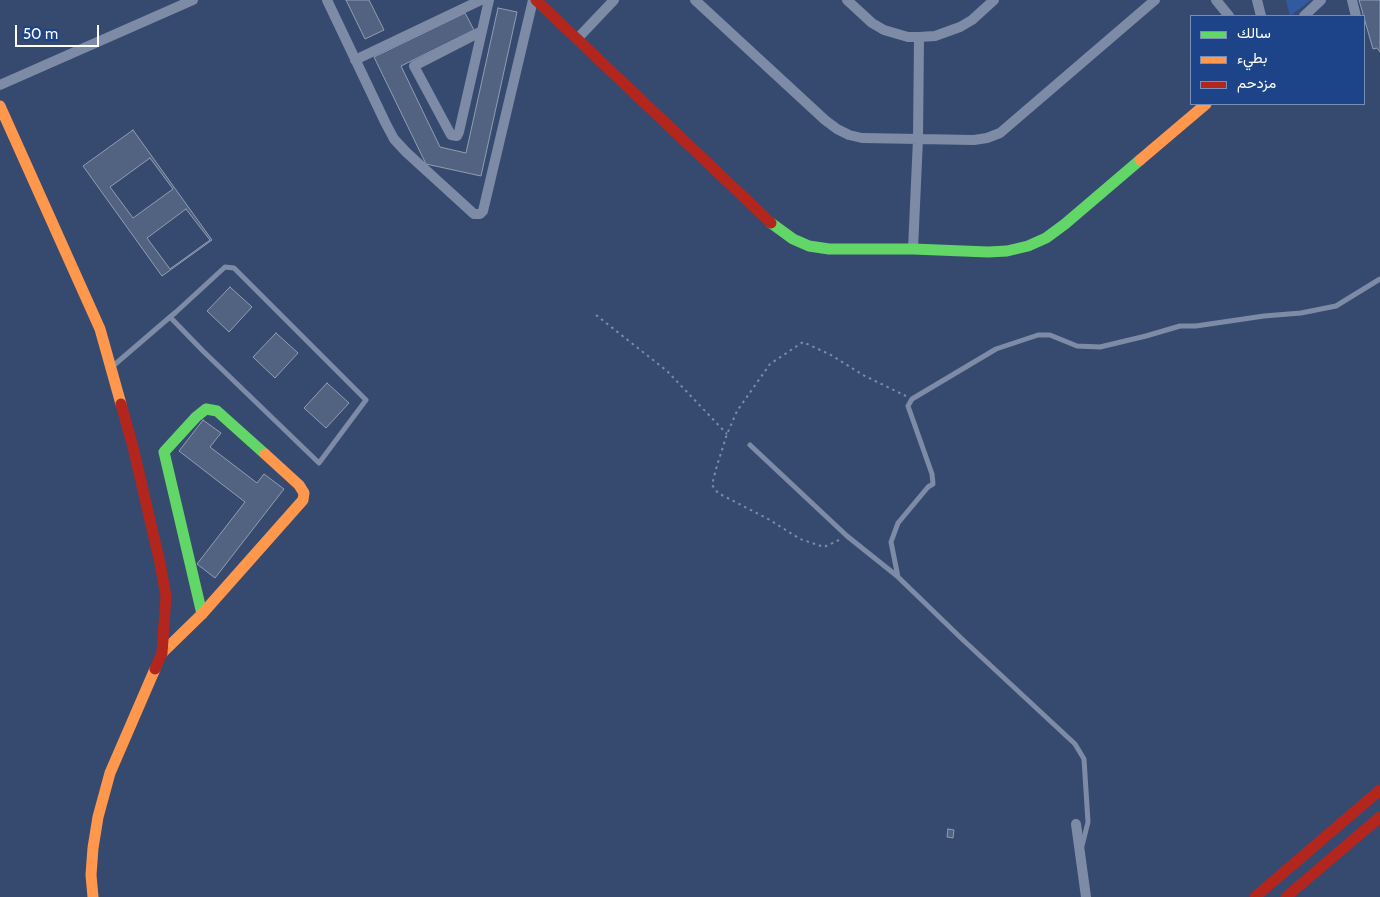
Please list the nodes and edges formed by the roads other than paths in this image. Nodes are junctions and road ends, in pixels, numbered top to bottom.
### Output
1 (193, 0) edge
2 (327, 0) edge
3 (481, 0) edge
4 (489, 0) edge
5 (534, 0) edge
6 (614, 0) edge
7 (695, 0) edge
8 (848, 0) edge
9 (994, 0) edge
10 (1155, 0) edge
11 (1216, 0) edge
12 (1257, 0) edge
13 (1321, 0) edge
14 (1352, 0) edge
15 (1228, 15) edge
16 (1261, 15) edge
17 (1305, 15) edge
18 (1356, 15) edge
19 (482, 31) junction
20 (919, 37) junction
21 (577, 39) junction
22 (355, 60) junction
23 (0, 86) edge
24 (1205, 105) edge
25 (0, 106) edge
26 (918, 139) junction
27 (913, 249) junction
28 (1380, 279) edge
29 (170, 317) junction
30 (111, 368) junction
31 (750, 445) dead end
32 (898, 576) junction
33 (202, 614) junction
34 (162, 653) junction
35 (1380, 790) edge
36 (1380, 817) edge
37 (1076, 824) dead end
38 (1080, 853) junction
39 (93, 897) edge
40 (1086, 897) edge
41 (1255, 897) edge
42 (1286, 897) edge

1 - 23 street
2 - 22 street
3 - 22 street
4 - 19 street
5 - 21 street
5 - 22 street
6 - 21 street
7 - 26 street
8 - 20 street
9 - 20 street
10 - 26 street
11 - 15 street
12 - 16 street
13 - 17 street
14 - 18 street
19 - 19 street
20 - 26 street
21 - 27 street
24 - 27 street
25 - 30 street
26 - 27 street
28 - 32 lane
29 - 29 lane
29 - 30 lane
30 - 34 street
31 - 32 lane
32 - 38 lane
33 - 33 street
33 - 34 street
34 - 39 street
35 - 41 street
36 - 42 street
37 - 38 street
38 - 40 street

